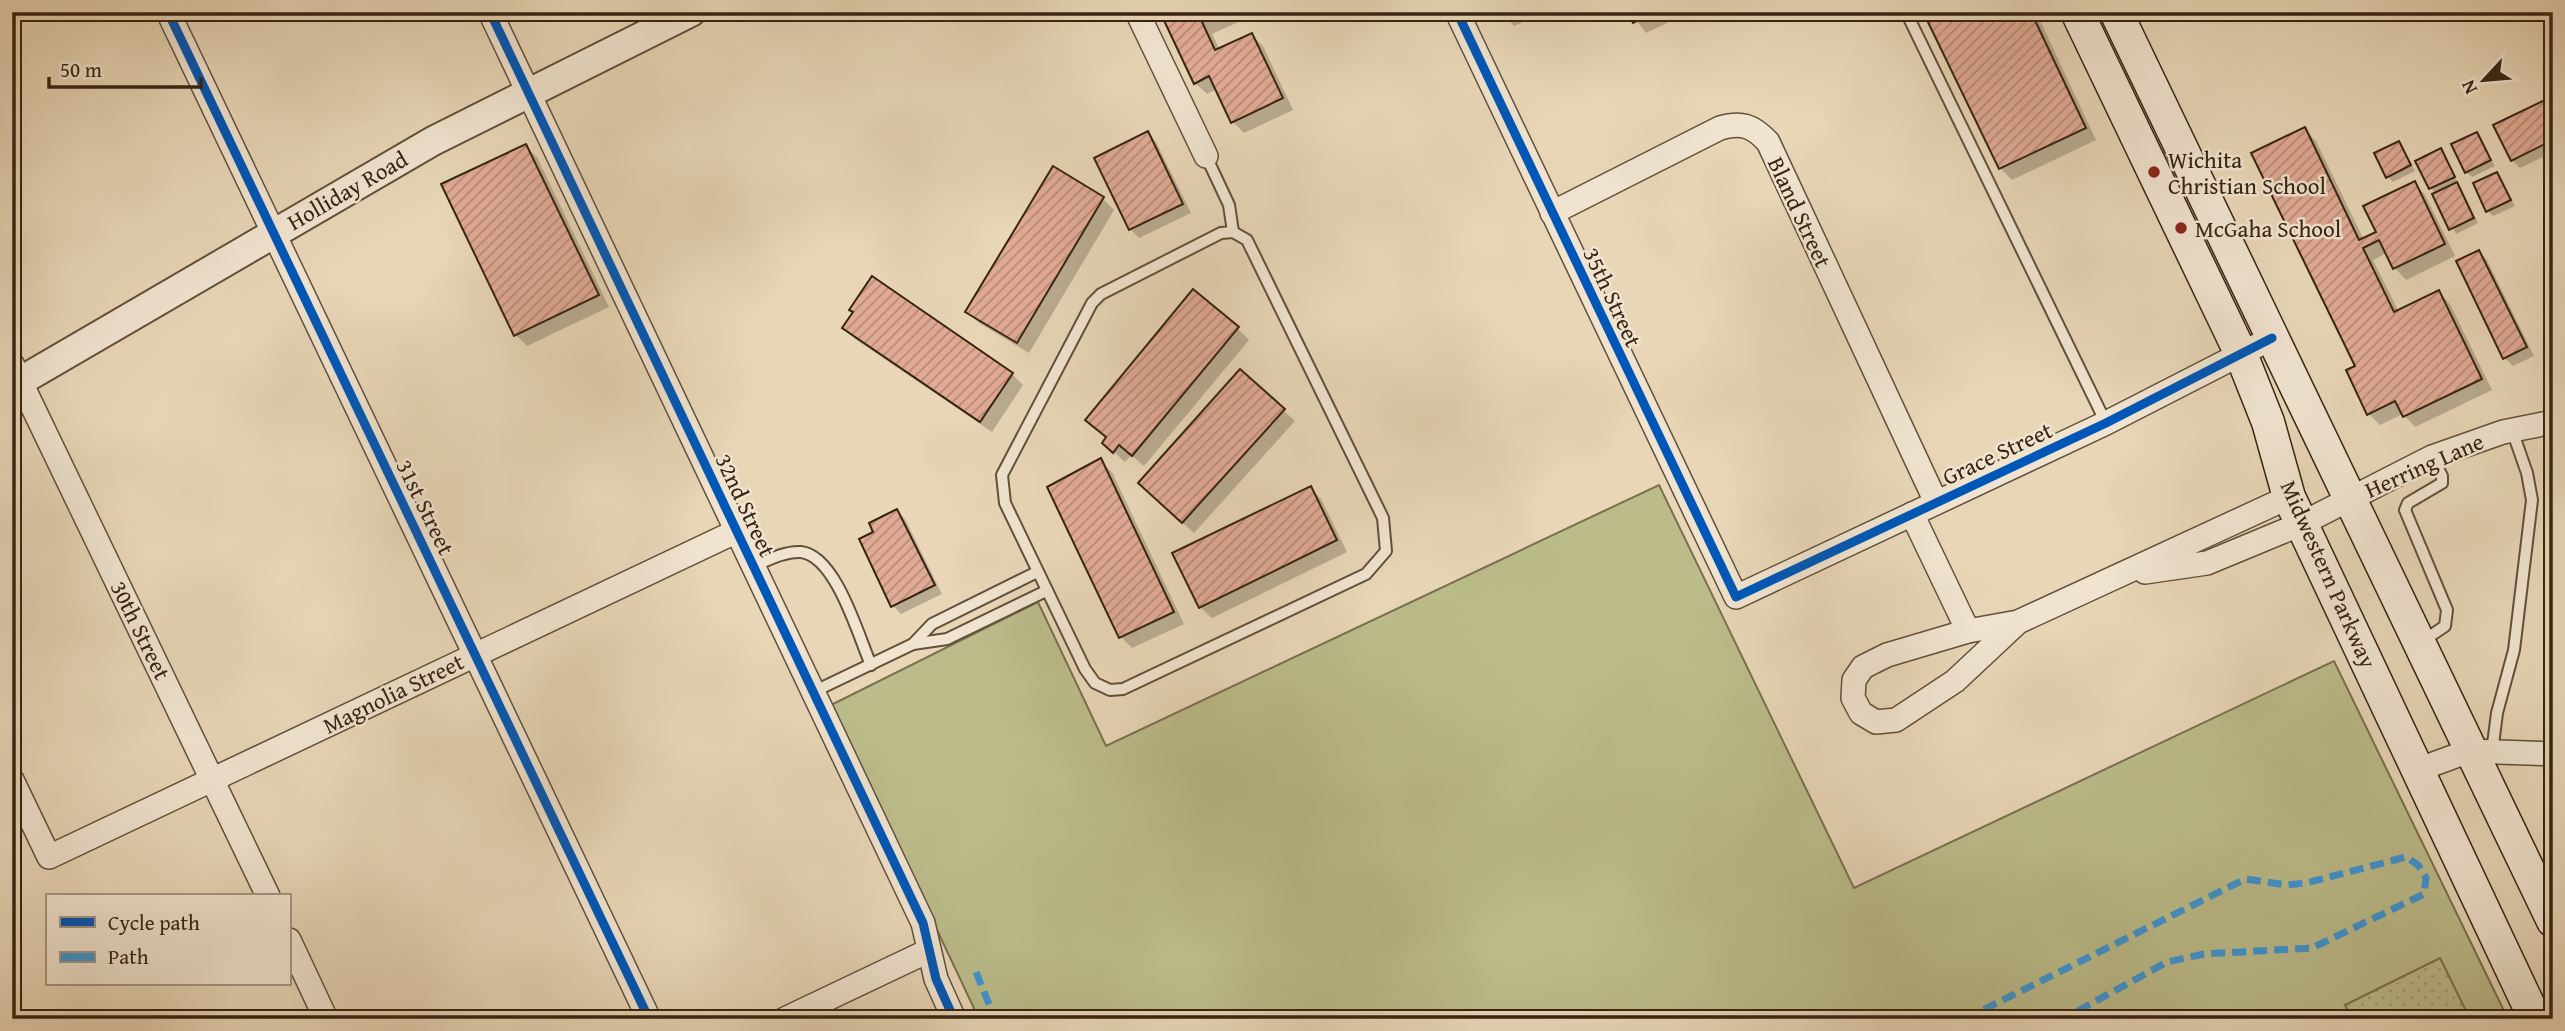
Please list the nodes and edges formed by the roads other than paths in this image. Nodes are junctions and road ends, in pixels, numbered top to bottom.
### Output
1 (168, 12) edge
2 (490, 12) edge
3 (691, 12) edge
4 (1137, 12) edge
5 (1457, 12) edge
6 (1906, 12) edge
7 (2077, 12) edge
8 (2116, 12) edge
9 (528, 92) junction
10 (1206, 156) joint
11 (1552, 213) junction
12 (1233, 232) junction
13 (273, 233) junction
14 (2272, 338) junction
15 (2241, 354) junction
16 (15, 377) edge
17 (2106, 422) junction
18 (2553, 422) edge
19 (2512, 430) junction
20 (2432, 457) junction
21 (2348, 499) junction
22 (1936, 502) junction
23 (2295, 510) junction
24 (1912, 514) junction
25 (737, 531) junction
26 (754, 566) junction
27 (1037, 572) junction
28 (1046, 591) junction
29 (996, 592) junction
30 (1736, 597) joint
31 (1005, 611) junction
32 (2018, 622) junction
33 (1968, 631) junction
34 (913, 644) junction
35 (2417, 644) junction
36 (475, 653) junction
37 (871, 664) junction
38 (813, 692) junction
39 (2481, 752) junction
40 (2553, 754) edge
41 (2420, 769) junction
42 (213, 779) junction
43 (12, 780) edge
44 (267, 894) edge
45 (2553, 921) edge
46 (290, 942) edge
47 (928, 951) junction
48 (326, 1019) edge
49 (649, 1019) edge
50 (785, 1019) edge
51 (954, 1019) edge
52 (2535, 1019) edge

1 - 13 street, 31st Street
2 - 9 street, 32nd Street
3 - 9 street, Holliday Road
4 - 10 street
5 - 11 street, 35th Street
6 - 17 lane
7 - 15 main road, Midwestern Parkway
8 - 14 main road, Midwestern Parkway
9 - 13 street, Holliday Road
9 - 25 street, 32nd Street
10 - 12 lane
11 - 22 street, Bland Street
11 - 30 street, 35th Street
12 - 27 lane
12 - 28 lane
13 - 16 street, Holliday Road
13 - 36 street, 31st Street
14 - 15 street, Grace Street
14 - 21 main road, Midwestern Parkway
15 - 17 street, Grace Street
15 - 23 main road, Midwestern Parkway
16 - 42 street, 30th Street
17 - 22 street, Grace Street
18 - 19 street, Herring Lane
19 - 20 street, Herring Lane
19 - 39 lane
20 - 21 street, Herring Lane
20 - 35 lane
21 - 23 street, Herring Lane
21 - 35 main road, Midwestern Parkway
22 - 24 street, Grace Street
23 - 32 street, Herring Lane
23 - 41 main road, Midwestern Parkway
24 - 30 street, Grace Street
24 - 33 street
25 - 26 street, 32nd Street
25 - 36 street, Magnolia Street
26 - 37 lane
26 - 38 street, 32nd Street
27 - 28 lane
27 - 29 lane
28 - 31 lane
29 - 31 lane
29 - 34 lane
31 - 34 lane
32 - 33 street
32 - 33 street
34 - 37 lane
35 - 39 main road, Midwestern Parkway
36 - 42 street, Magnolia Street
36 - 49 street, 31st Street
37 - 38 lane
38 - 47 street, 32nd Street
39 - 40 street
39 - 41 street
39 - 45 main road, Midwestern Parkway
41 - 52 main road, Midwestern Parkway
42 - 43 street, Magnolia Street
42 - 44 street, 30th Street
46 - 48 street
47 - 50 street
47 - 51 street, 32nd Street

